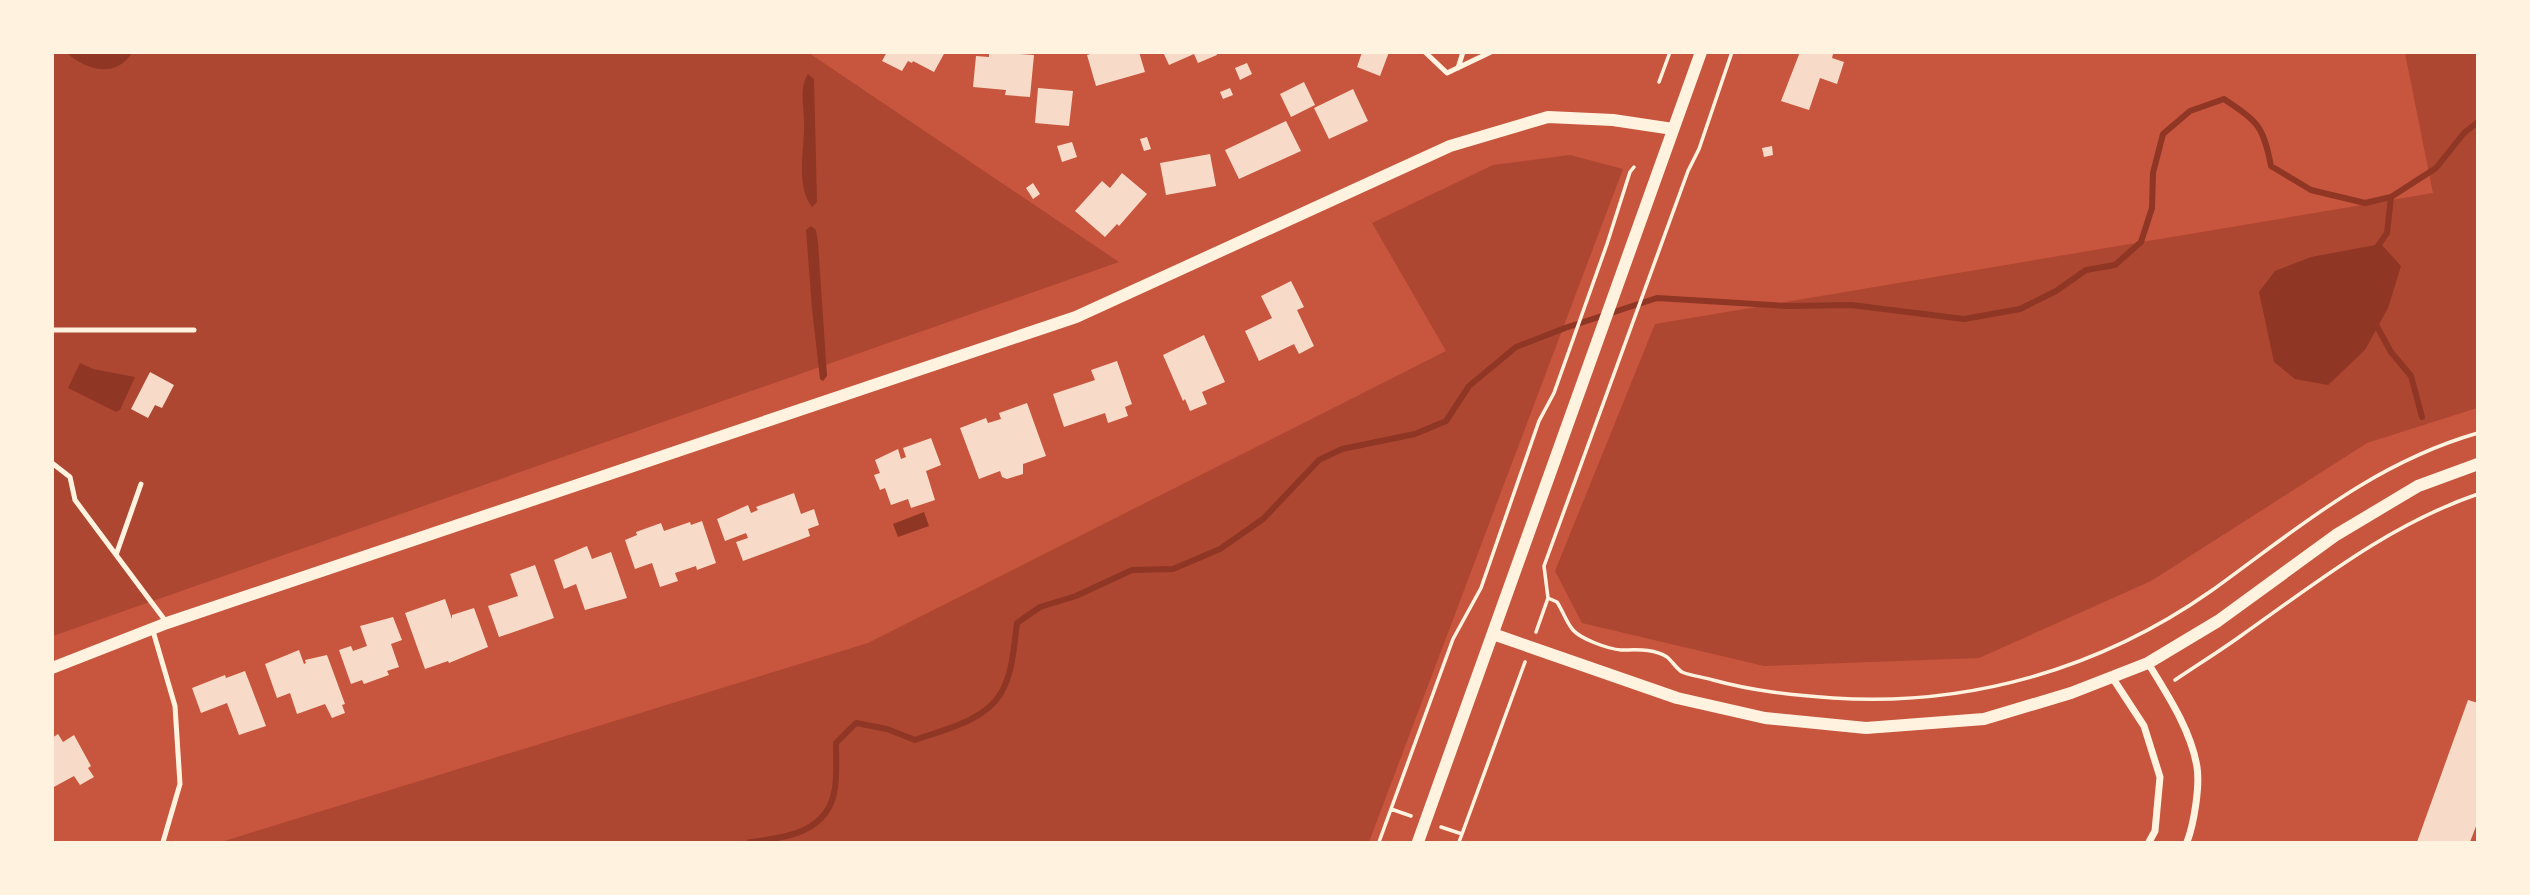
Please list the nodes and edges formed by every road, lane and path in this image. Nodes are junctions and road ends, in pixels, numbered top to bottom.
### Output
1 (1425, 52) edge
2 (1463, 52) edge
3 (1491, 52) edge
4 (1670, 52) edge
5 (1701, 52) edge
6 (1732, 52) edge
7 (1458, 68) junction
8 (1659, 82) dead end
9 (1673, 129) junction
10 (1634, 166) dead end
11 (52, 330) edge
12 (194, 330) dead end
13 (2477, 433) edge
14 (52, 463) edge
15 (2477, 464) edge
16 (141, 484) dead end
17 (2477, 494) edge
18 (116, 555) junction
19 (1548, 598) junction
20 (1546, 605) dead end
21 (167, 623) junction
22 (152, 628) junction
23 (1493, 634) junction
24 (2148, 663) junction
25 (52, 668) edge
26 (2112, 677) junction
27 (1519, 680) dead end
28 (2163, 688) junction
29 (1391, 809) junction
30 (1407, 815) dead end
31 (1447, 829) dead end
32 (1462, 834) junction
33 (163, 842) edge
34 (1379, 842) edge
35 (1418, 842) edge
36 (1459, 842) edge
37 (2149, 842) edge
38 (2187, 842) edge

1 - 7 lane
2 - 7 lane
3 - 7 lane
4 - 8 path
5 - 9 street
6 - 19 path
9 - 21 street
9 - 23 street
10 - 29 path
11 - 12 lane
13 - 19 path
14 - 18 lane
15 - 24 street
16 - 18 lane
17 - 28 path
18 - 21 lane
19 - 20 path
21 - 22 street
22 - 25 street
22 - 33 lane
23 - 26 street
23 - 35 street
24 - 26 street
24 - 28 street
26 - 37 street
27 - 32 path
28 - 38 street
29 - 30 path
29 - 34 path
31 - 32 path
32 - 36 path

